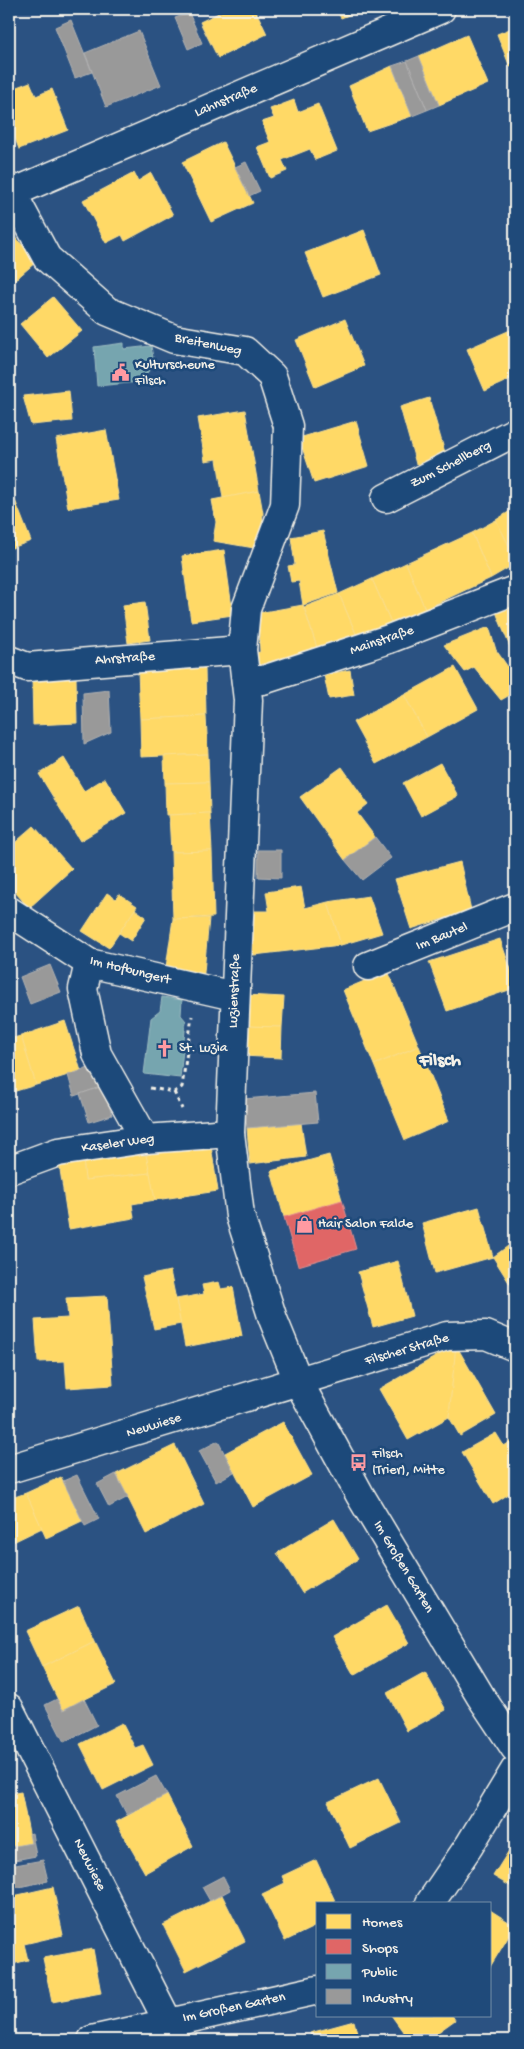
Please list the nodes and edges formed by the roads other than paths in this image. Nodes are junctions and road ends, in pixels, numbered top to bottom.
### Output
1 (440, 9) edge
2 (10, 190) edge
3 (515, 432) edge
4 (386, 498) dead end
5 (515, 590) edge
6 (242, 650) junction
7 (9, 660) edge
8 (246, 680) junction
9 (515, 907) edge
10 (9, 911) edge
11 (89, 963) junction
12 (368, 966) dead end
13 (234, 996) junction
14 (230, 1133) junction
15 (145, 1139) junction
16 (9, 1170) edge
17 (515, 1348) edge
18 (299, 1382) junction
19 (9, 1469) edge
20 (9, 1708) edge
21 (515, 1748) edge
22 (515, 1770) edge
23 (431, 1902) edge
24 (316, 1990) edge
25 (168, 2022) junction
26 (92, 2040) edge

1 - 2 street, Lahnstraße
2 - 6 street, Breitenweg
3 - 4 street, Zum Schellberg
5 - 8 street, Mainstraße
6 - 7 street, Ahrstraße
6 - 8 street, Luzienstraße
8 - 13 street, Luzienstraße
9 - 12 street, Im Bautel
10 - 11 street, Im Hofbungert
11 - 13 street, Im Hofbungert
11 - 15 street
13 - 14 street, Luzienstraße
14 - 15 street, Kaseler Weg
14 - 18 street, Luzienstraße
15 - 16 street, Kaseler Weg
17 - 18 street, Filscher Straße
18 - 19 street, Neuwiese
18 - 21 street, Im Großen Garten
20 - 25 street, Neuwiese
22 - 23 street
24 - 25 street, Im Großen Garten
25 - 26 street, Im Großen Garten

